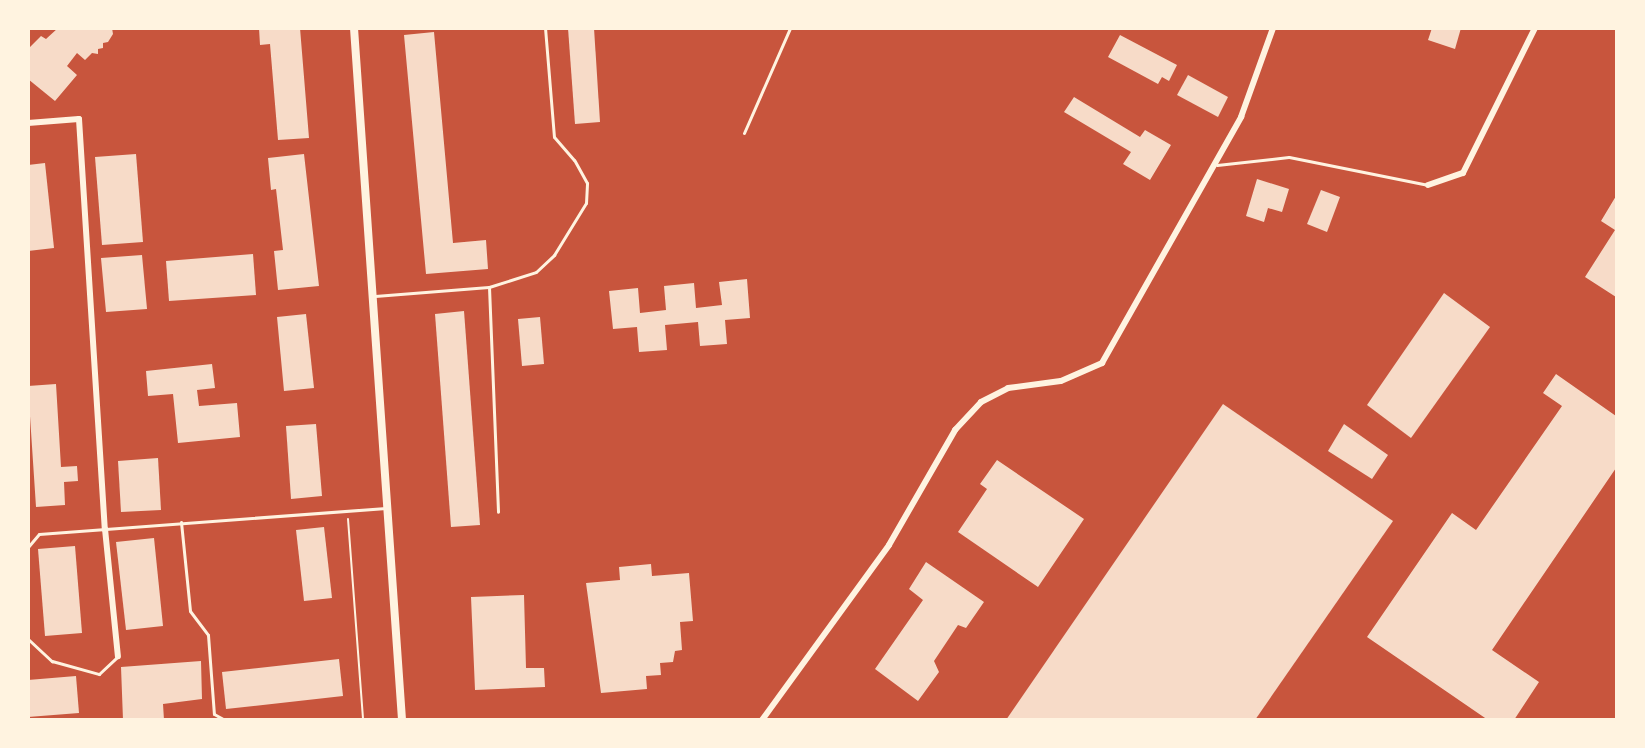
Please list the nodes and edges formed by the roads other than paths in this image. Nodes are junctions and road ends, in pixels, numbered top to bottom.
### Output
1 (354, 28) edge
2 (545, 28) edge
3 (790, 28) edge
4 (1273, 28) edge
5 (1535, 28) edge
6 (28, 123) edge
7 (744, 134) dead end
8 (1217, 165) junction
9 (1428, 185) joint
10 (489, 287) junction
11 (373, 296) junction
12 (388, 507) junction
13 (498, 512) dead end
14 (181, 522) junction
15 (105, 528) junction
16 (28, 547) edge
17 (28, 639) edge
18 (118, 656) joint
19 (401, 719) edge
20 (225, 720) edge
21 (762, 720) edge

1 - 11 main road
2 - 10 lane
3 - 7 lane
4 - 8 street
5 - 9 street
6 - 15 street
8 - 9 lane
8 - 21 street
10 - 11 lane
10 - 13 lane
11 - 12 main road
12 - 14 lane
12 - 19 main road
14 - 15 lane
14 - 20 lane
15 - 16 lane
15 - 18 street
17 - 18 lane

